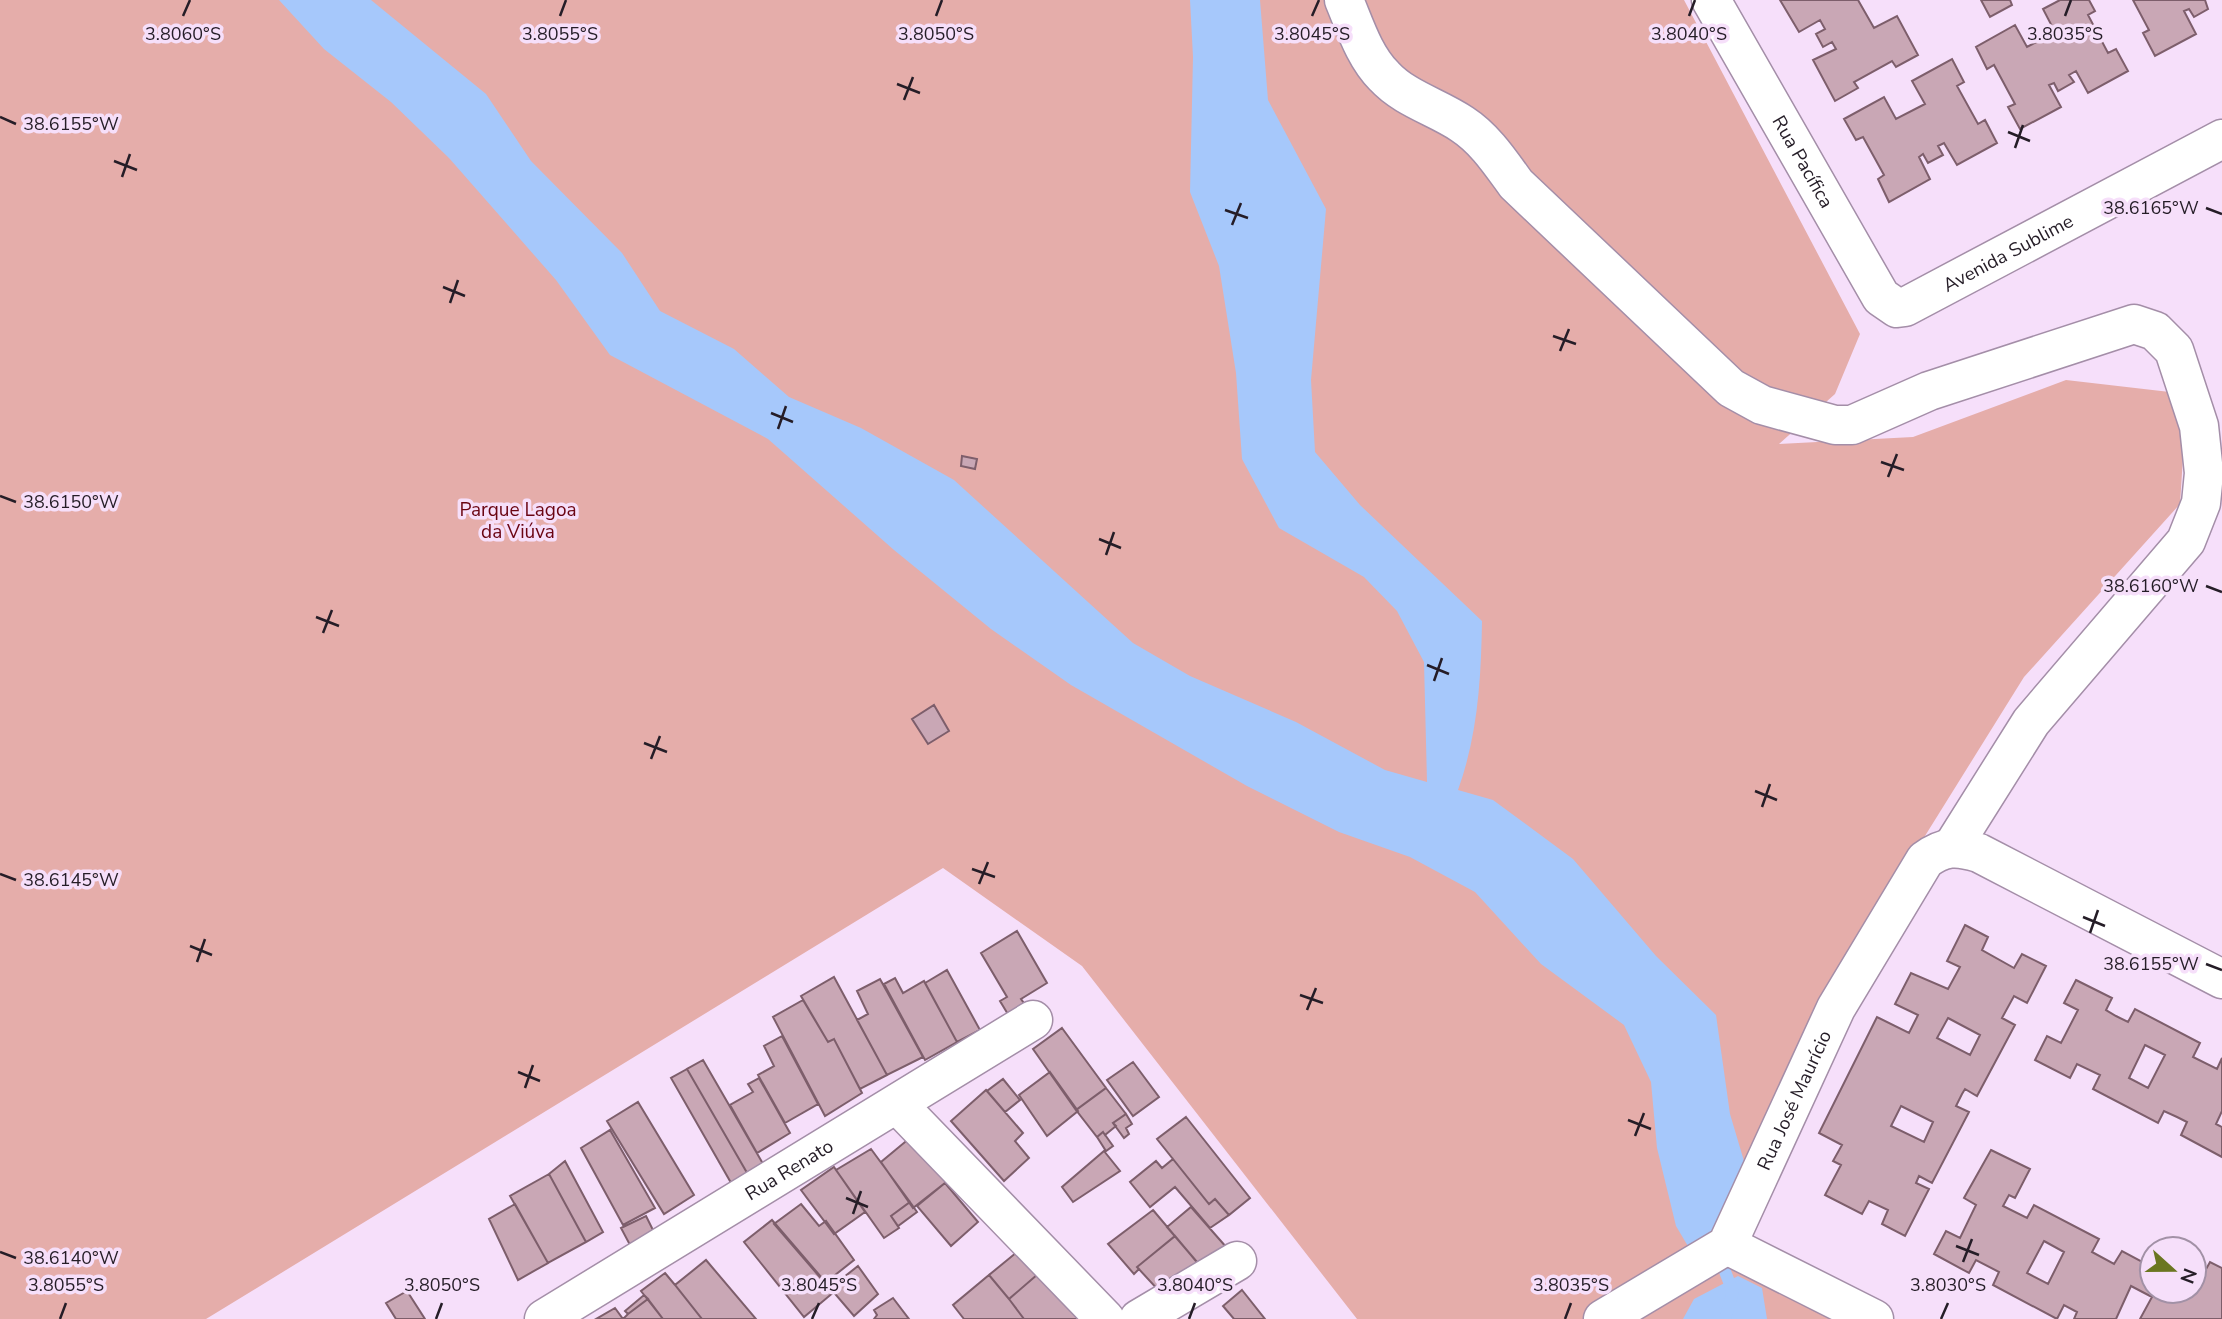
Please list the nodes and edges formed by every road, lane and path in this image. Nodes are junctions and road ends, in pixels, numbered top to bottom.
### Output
1 (1345, 0) edge
2 (1711, 0) edge
3 (2222, 139) edge
4 (1905, 307) joint
5 (1953, 846) junction
6 (2222, 979) edge
7 (1033, 1020) dead end
8 (898, 1105) junction
9 (1727, 1245) junction
10 (1237, 1261) dead end
11 (544, 1319) edge
12 (1105, 1319) edge
13 (1139, 1319) edge
14 (1603, 1319) edge
15 (1874, 1319) edge

1 - 5 street
2 - 4 street, Rua Pacífica
3 - 4 street, Avenida Sublime
5 - 6 street
5 - 9 street, Rua José Maurício
7 - 8 street, Rua Renato
8 - 11 street, Rua Renato
8 - 12 street
9 - 14 street
9 - 15 street
10 - 13 street

